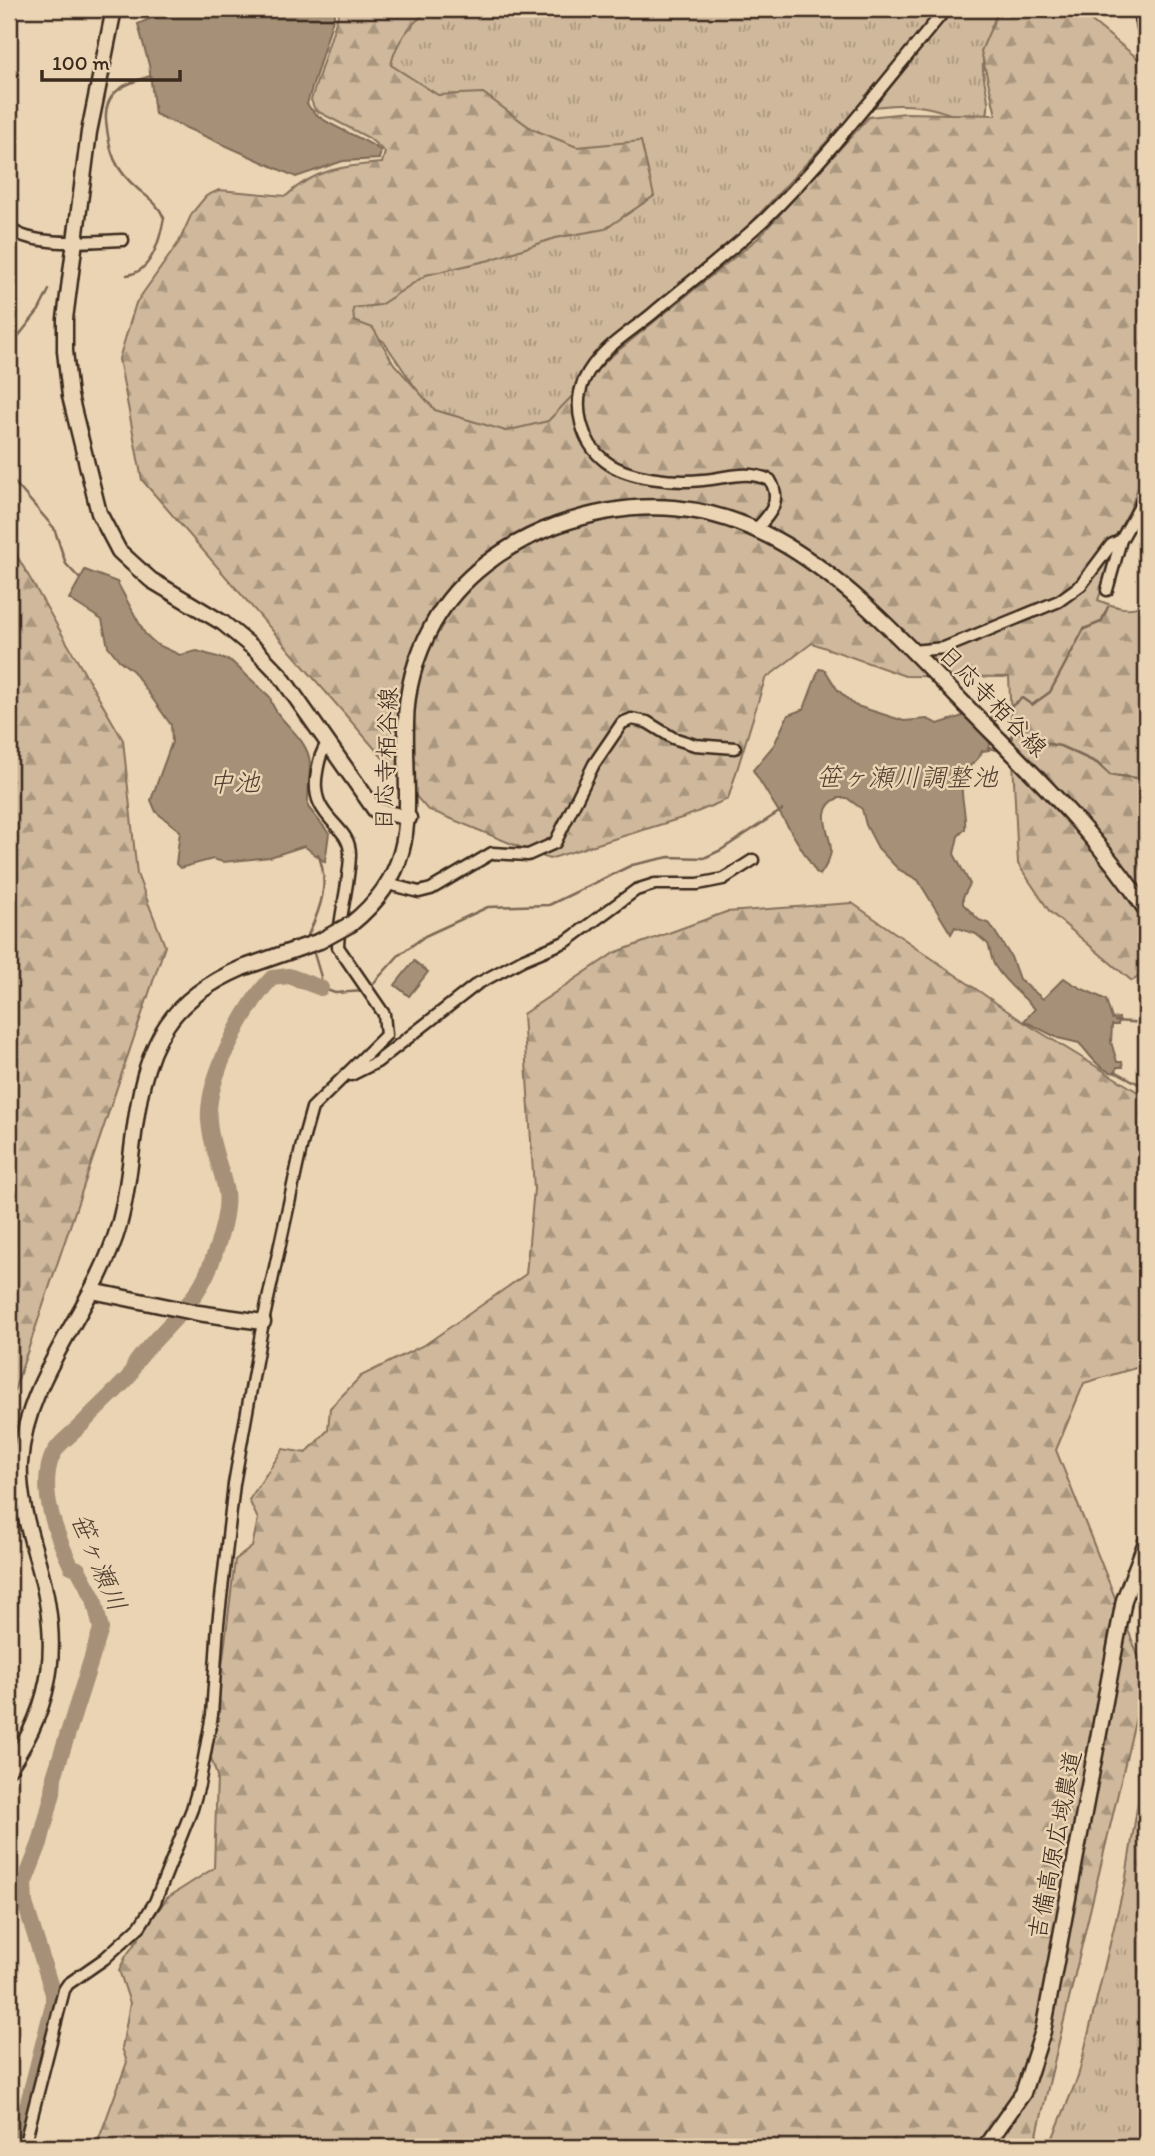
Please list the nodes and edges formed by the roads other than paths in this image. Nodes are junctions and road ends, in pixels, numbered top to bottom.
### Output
1 (946, 9) edge
2 (1139, 9) edge
3 (114, 13) edge
4 (1146, 42) edge
5 (9, 228) edge
6 (123, 240) dead end
7 (75, 241) junction
8 (1146, 487) edge
9 (756, 529) junction
10 (1121, 540) junction
11 (1107, 590) dead end
12 (912, 651) junction
13 (328, 742) junction
14 (735, 748) dead end
15 (409, 818) junction
16 (753, 860) dead end
17 (388, 884) junction
18 (1146, 910) edge
19 (341, 1080) junction
20 (92, 1291) junction
21 (263, 1322) junction
22 (1146, 1542) edge
23 (9, 1768) edge
24 (24, 2147) edge
25 (985, 2147) edge

1 - 9 street
2 - 4 street
3 - 7 main road
5 - 7 street
6 - 7 street
7 - 13 main road
8 - 10 street
9 - 12 main road, 日応寺栢谷線
9 - 15 main road, 日応寺栢谷線
10 - 11 street
10 - 12 street
12 - 18 main road, 日応寺栢谷線
13 - 15 main road
13 - 19 street
14 - 17 street
15 - 17 main road, 日応寺栢谷線
16 - 19 street
17 - 20 main road, 日応寺栢谷線, bridge
19 - 21 street
20 - 21 main road
20 - 23 main road, 日応寺栢谷線
21 - 24 street
22 - 25 main road, 吉備高原広域農道

